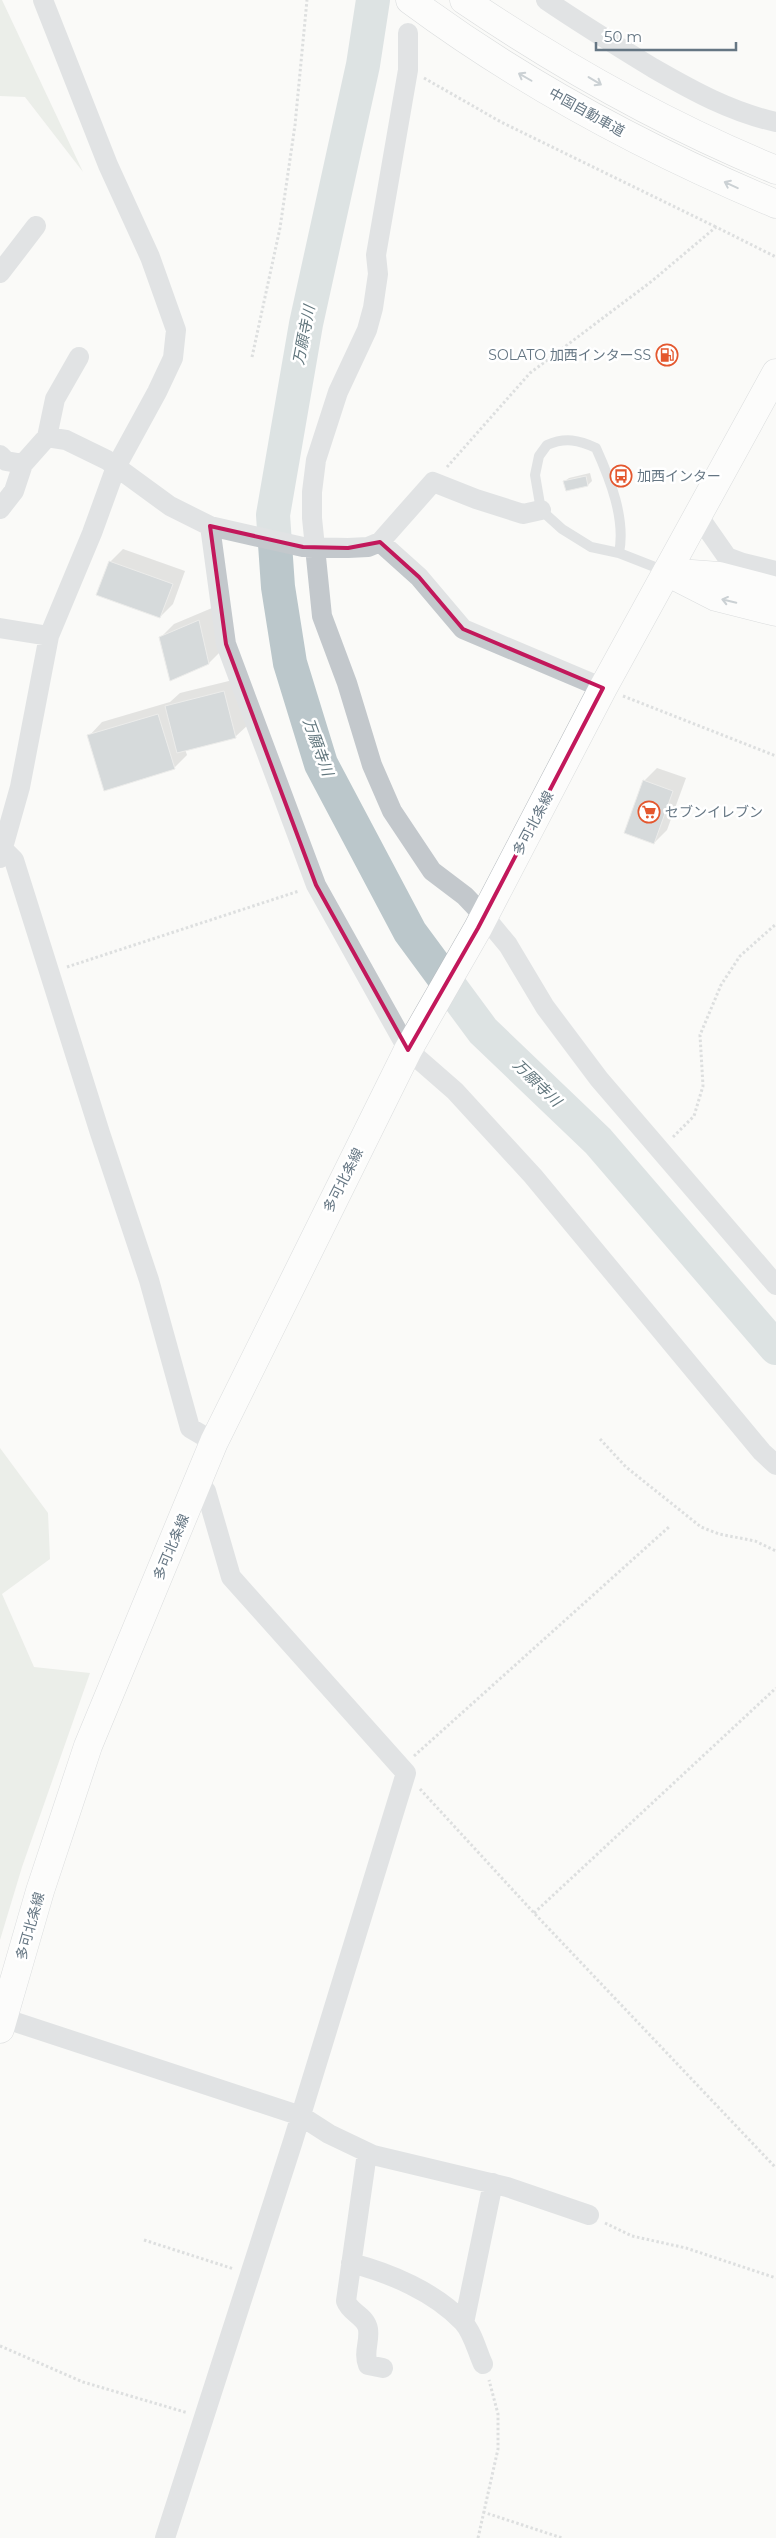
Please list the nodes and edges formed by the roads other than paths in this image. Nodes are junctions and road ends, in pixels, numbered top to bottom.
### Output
1 (43, 0) edge
2 (464, 0) edge
3 (546, 0) edge
4 (417, 6) edge
5 (408, 33) dead end
6 (626, 100) junction
7 (776, 122) edge
8 (776, 159) edge
9 (776, 170) edge
10 (776, 204) edge
11 (36, 226) dead end
12 (0, 273) edge
13 (80, 357) dead end
14 (776, 372) edge
15 (47, 437) junction
16 (0, 454) edge
17 (24, 464) junction
18 (116, 467) junction
19 (0, 509) edge
20 (541, 510) junction
21 (697, 514) junction
22 (218, 527) junction
23 (380, 542) junction
24 (309, 548) junction
25 (619, 553) junction
26 (776, 571) edge
27 (667, 572) junction
28 (776, 591) edge
29 (776, 612) edge
30 (0, 628) edge
31 (49, 636) junction
32 (603, 688) junction
33 (1, 853) edge
34 (481, 922) junction
35 (413, 1042) junction
36 (776, 1285) edge
37 (214, 1442) junction
38 (776, 1465) edge
39 (198, 1483) junction
40 (1, 2023) edge
41 (300, 2116) junction
42 (367, 2153) junction
43 (493, 2183) junction
44 (588, 2215) road end
45 (351, 2263) junction
46 (464, 2323) junction
47 (483, 2364) road end
48 (383, 2368) dead end
49 (165, 2538) edge

1 - 18 street
2 -> 6 main road
3 - 7 street
10 -> 4 main road, 中国自動車道
5 - 24 street
6 - 8 main road
6 - 9 main road
11 - 12 street
13 - 15 street
14 - 21 main road, 多可北条線
15 - 17 street
15 - 18 street
16 - 17 street
17 - 19 street
18 - 22 street
18 - 31 street
20 - 23 street
20 - 25 lane
20 - 25 lane
21 - 26 street
21 - 27 main road, 多可北条線
22 - 24 street
22 - 35 street
23 - 24 street
23 - 32 street
24 - 34 street
25 - 27 lane
27 - 28 main road
29 -> 27 main road
27 - 32 main road, 多可北条線
30 - 31 street
31 - 33 street
32 - 34 main road, 多可北条線
33 - 37 street
34 - 35 main road, 多可北条線
34 - 36 street
35 - 37 main road, 多可北条線
35 - 38 street
37 - 39 main road, 多可北条線
39 - 40 main road, 多可北条線
39 - 41 street
40 - 41 street
41 - 42 street
41 - 49 street
42 - 43 street
42 - 45 street
43 - 44 street
43 - 46 street
45 - 46 street
45 - 48 street
46 - 47 street

